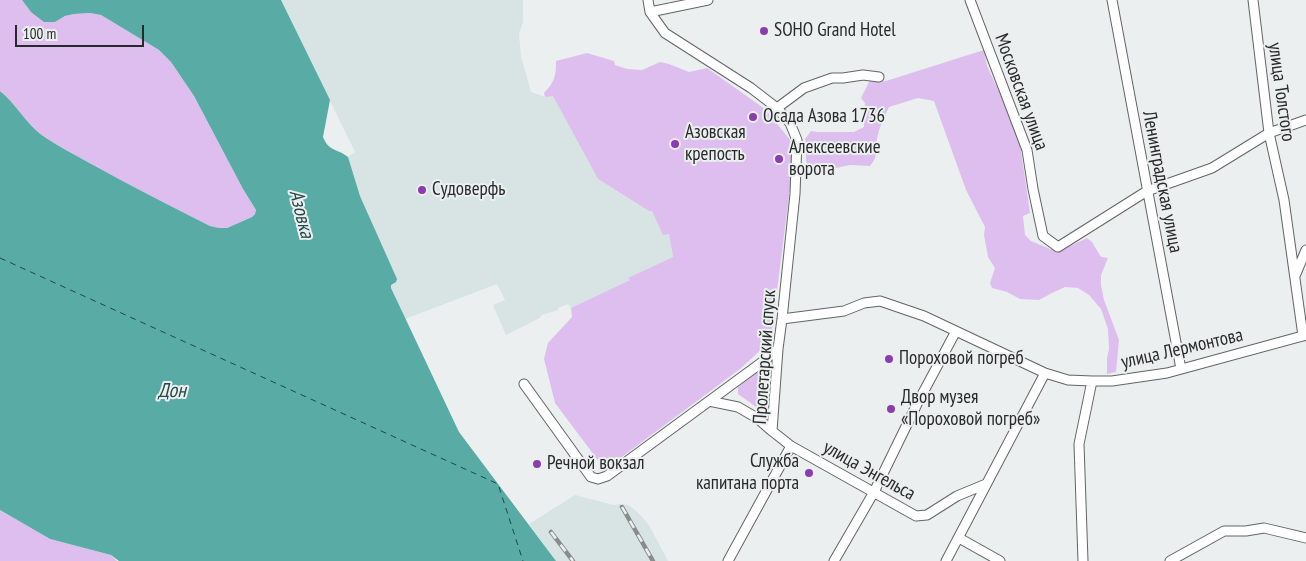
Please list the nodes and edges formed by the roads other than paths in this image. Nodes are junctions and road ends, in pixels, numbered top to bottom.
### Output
1 (648, 0) edge
2 (708, 0) edge
3 (970, 0) edge
4 (1112, 0) edge
5 (1253, 0) edge
6 (650, 12) junction
7 (879, 77) dead end
8 (777, 108) junction
9 (1306, 120) edge
10 (1269, 133) junction
11 (1147, 191) junction
12 (1306, 250) edge
13 (1295, 276) junction
14 (782, 319) junction
15 (956, 331) junction
16 (1304, 335) edge
17 (778, 349) junction
18 (1180, 369) junction
19 (1045, 373) junction
20 (1092, 381) junction
21 (524, 384) dead end
22 (709, 401) junction
23 (772, 431) junction
24 (791, 446) junction
25 (986, 484) junction
26 (874, 492) junction
27 (959, 538) junction
28 (1306, 538) edge
29 (728, 561) edge
30 (834, 561) edge
31 (946, 561) edge
32 (1000, 561) edge
33 (1083, 561) edge
34 (1173, 561) edge

1 - 6 street
2 - 6 street
3 - 11 street, Московская улица
4 - 11 street, Ленинградская улица
5 - 10 street, улица Толстого
6 - 8 street
7 - 8 street
8 - 14 street, Пролетарский спуск
9 - 10 street
10 - 11 street
10 - 13 street, улица Толстого
11 - 18 street, Ленинградская улица
12 - 13 street
13 - 16 street, улица Толстого
14 - 15 street, улица Лермонтова
14 - 17 street, Пролетарский спуск
15 - 19 street, улица Лермонтова
15 - 26 street
16 - 18 street, улица Лермонтова
17 - 22 street
17 - 23 street, Пролетарский спуск
18 - 20 street, улица Лермонтова
19 - 20 street, улица Лермонтова
19 - 25 street
20 - 33 street
21 - 22 street
22 - 23 street
23 - 24 street, Пролетарский спуск
24 - 26 street, улица Энгельса
24 - 29 street
25 - 26 street, улица Энгельса
25 - 27 street
26 - 30 street
27 - 31 street
27 - 32 street
28 - 34 street

